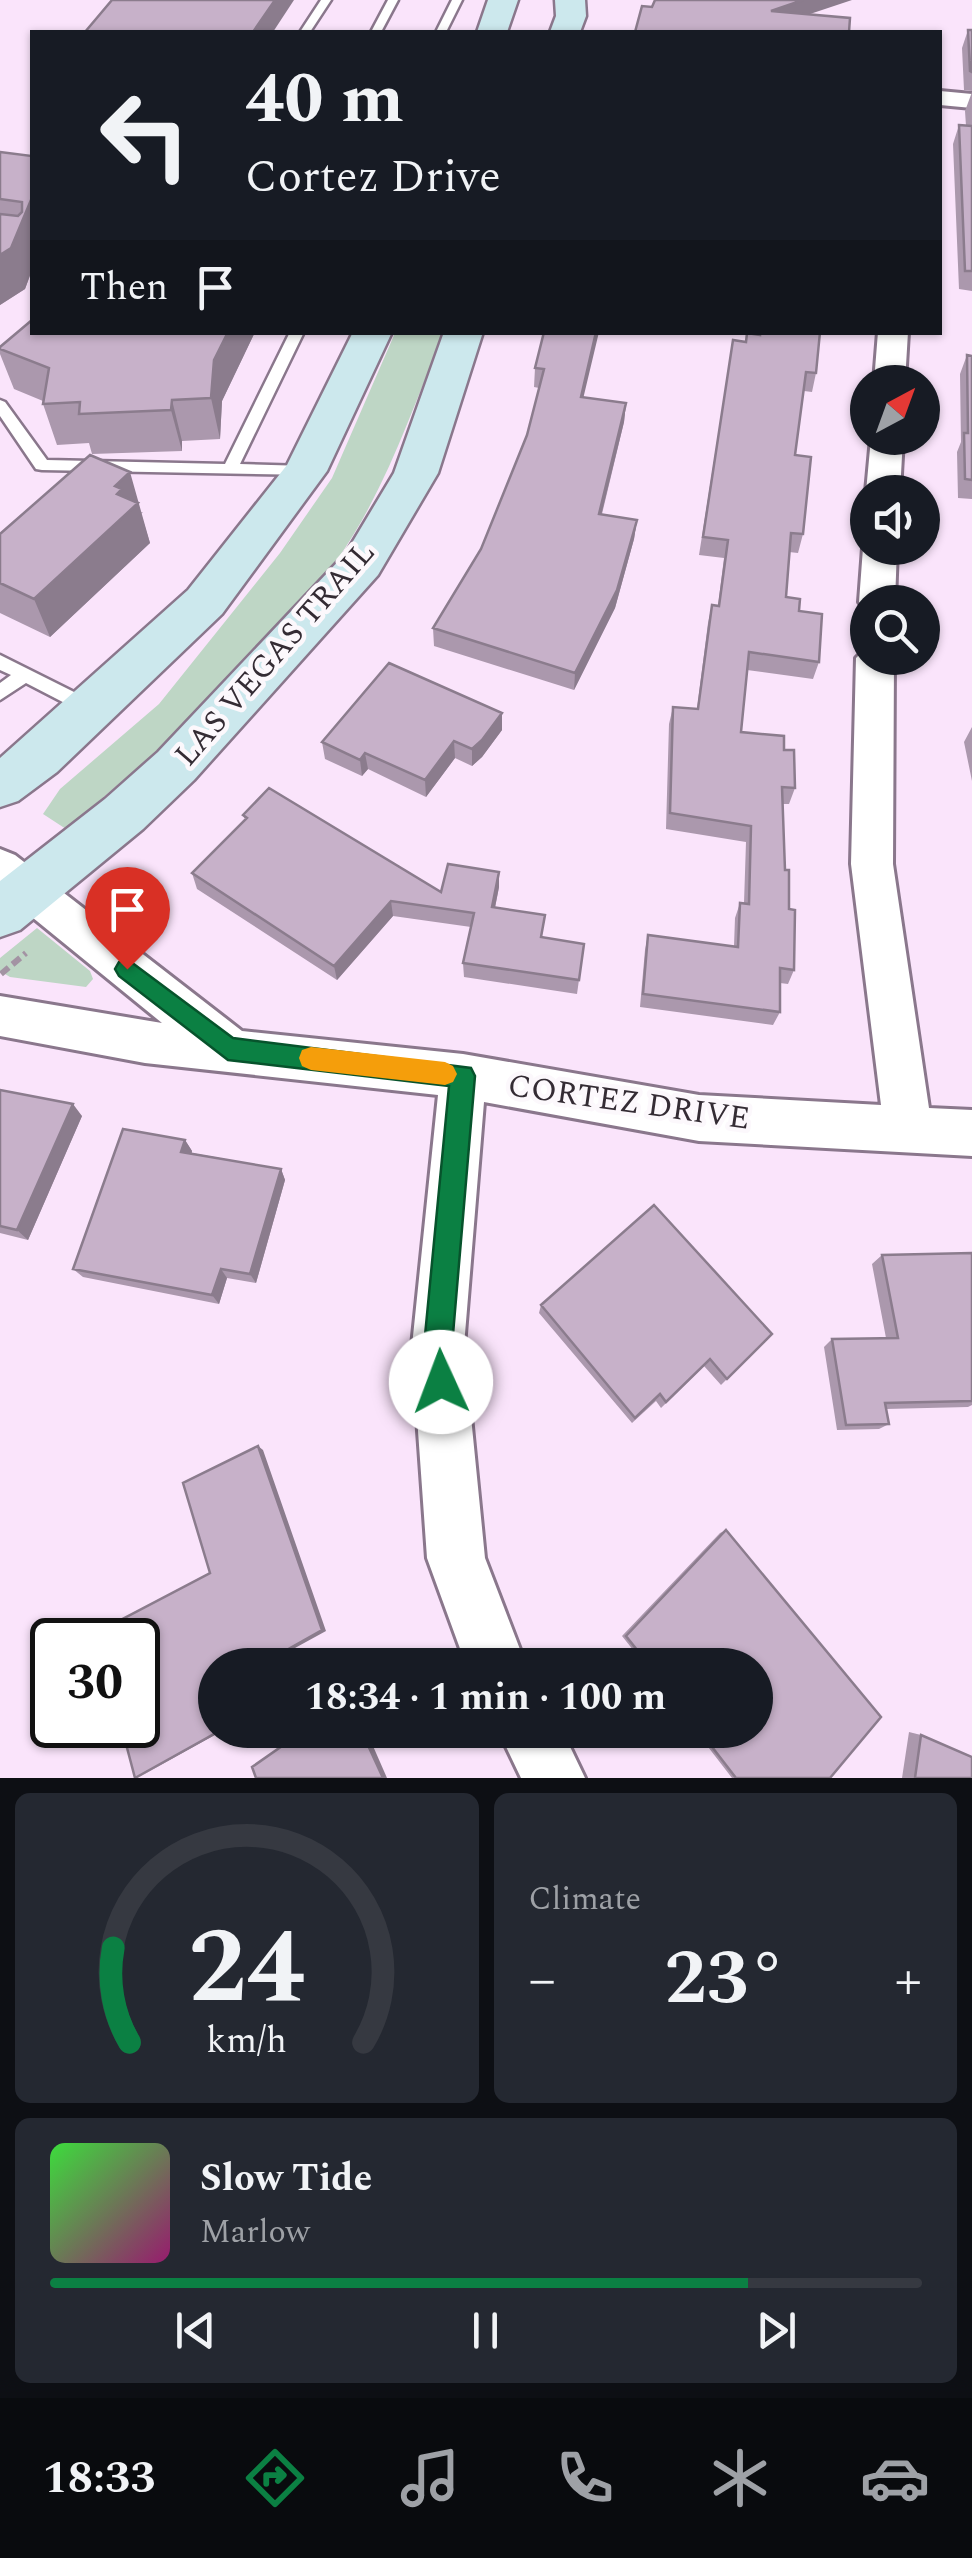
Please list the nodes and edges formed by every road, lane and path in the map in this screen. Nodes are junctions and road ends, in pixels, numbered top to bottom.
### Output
1 (326, 0) edge
2 (393, 0) edge
3 (458, 0) edge
4 (503, 0) edge
5 (305, 30) edge
6 (377, 30) edge
7 (442, 30) edge
8 (493, 30) edge
9 (942, 98) edge
10 (972, 101) edge
11 (296, 335) edge
12 (373, 335) edge
13 (463, 335) edge
14 (893, 335) edge
15 (891, 365) edge
16 (0, 405) edge
17 (230, 470) junction
18 (306, 471) junction
19 (0, 662) edge
20 (25, 674) junction
21 (875, 675) edge
22 (0, 693) edge
23 (91, 710) junction
24 (0, 786) edge
25 (9, 890) edge
26 (0, 1016) edge
27 (228, 1048) junction
28 (462, 1076) junction
29 (908, 1127) junction
30 (972, 1133) edge
31 (490, 1648) edge
32 (539, 1748) edge
33 (554, 1778) edge

1 - 5 lane
2 - 6 lane
3 - 7 lane
4 - 8 main road
9 - 10 street
11 - 17 lane
12 - 18 main road
13 - 25 main road, LAS VEGAS TRAIL
14 - 15 street
16 - 17 lane
17 - 18 lane
18 - 23 main road
19 - 20 lane
20 - 22 lane
20 - 23 lane
21 - 29 street
23 - 24 main road
25 - 27 street
26 - 27 street, CORTEZ DRIVE
27 - 28 street, CORTEZ DRIVE
28 - 29 street, CORTEZ DRIVE
28 - 31 street
29 - 30 street, CORTEZ DRIVE
32 - 33 street

